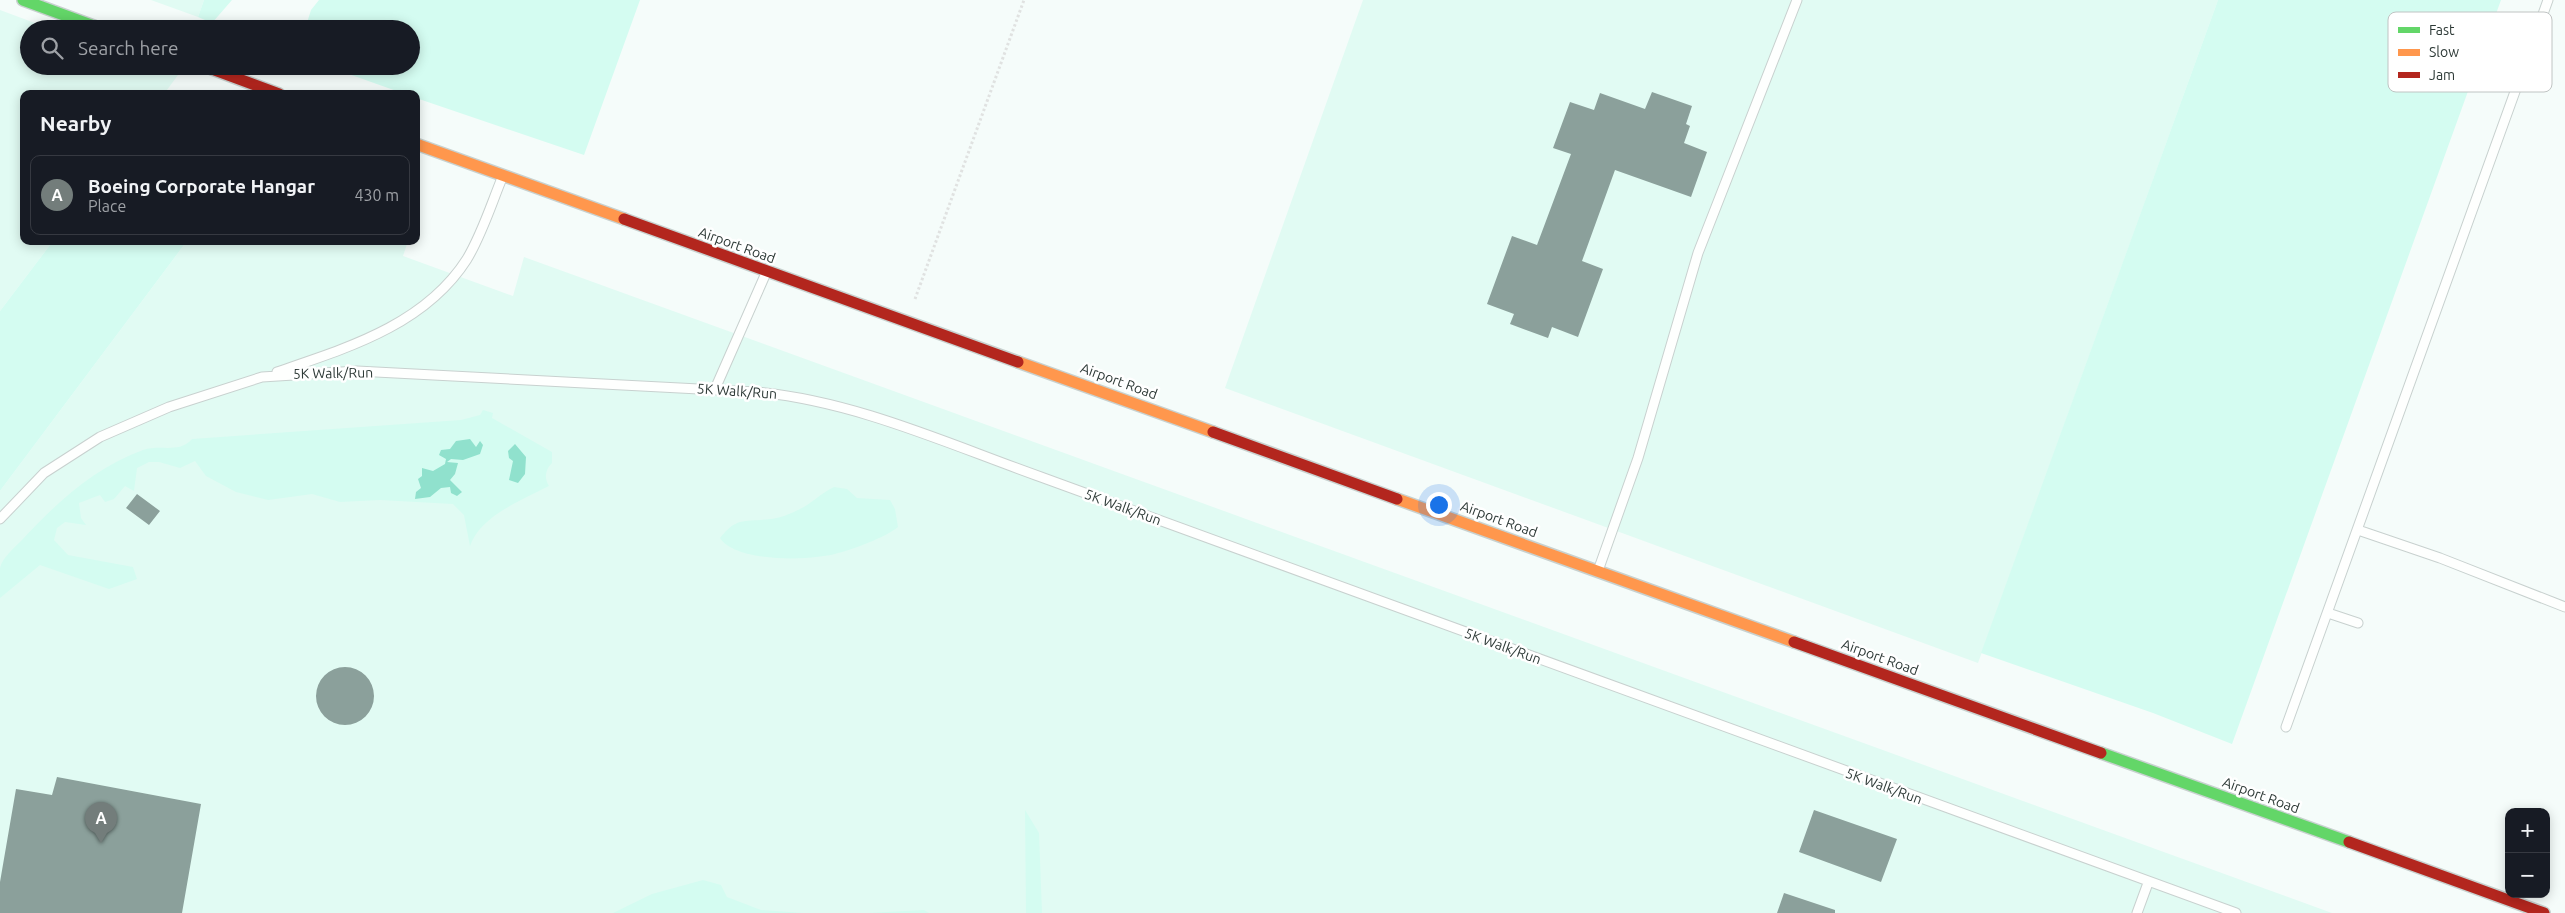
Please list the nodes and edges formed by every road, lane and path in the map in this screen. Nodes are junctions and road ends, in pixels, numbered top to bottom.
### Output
1 (23, 0) edge
2 (1024, 0) edge
3 (1797, 0) edge
4 (2548, 0) edge
5 (2544, 12) edge
6 (77, 20) edge
7 (228, 75) edge
8 (268, 90) edge
9 (2515, 92) edge
10 (420, 145) edge
11 (502, 176) junction
12 (767, 271) junction
13 (907, 321) junction
14 (262, 377) junction
15 (714, 389) junction
16 (0, 519) edge
17 (2358, 530) junction
18 (1598, 571) junction
19 (2565, 607) edge
20 (2328, 613) junction
21 (2358, 624) dead end
22 (2286, 727) dead end
23 (2148, 883) junction
24 (2137, 913) edge
25 (2236, 913) edge
26 (2544, 913) edge

1 - 6 main road
2 - 13 path
3 - 18 lane
4 - 5 lane
7 - 8 main road
9 - 17 lane
10 - 11 main road, Airport Road
11 - 12 main road, Airport Road
11 - 14 lane
12 - 13 main road, Airport Road
12 - 15 lane
13 - 18 main road, Airport Road
14 - 15 lane, 5K Walk/Run
14 - 16 lane, 5K Walk/Run
15 - 23 lane, 5K Walk/Run
17 - 19 lane
17 - 20 lane
18 - 26 main road, Airport Road
20 - 21 lane
20 - 22 lane
23 - 24 lane
23 - 25 lane, 5K Walk/Run

